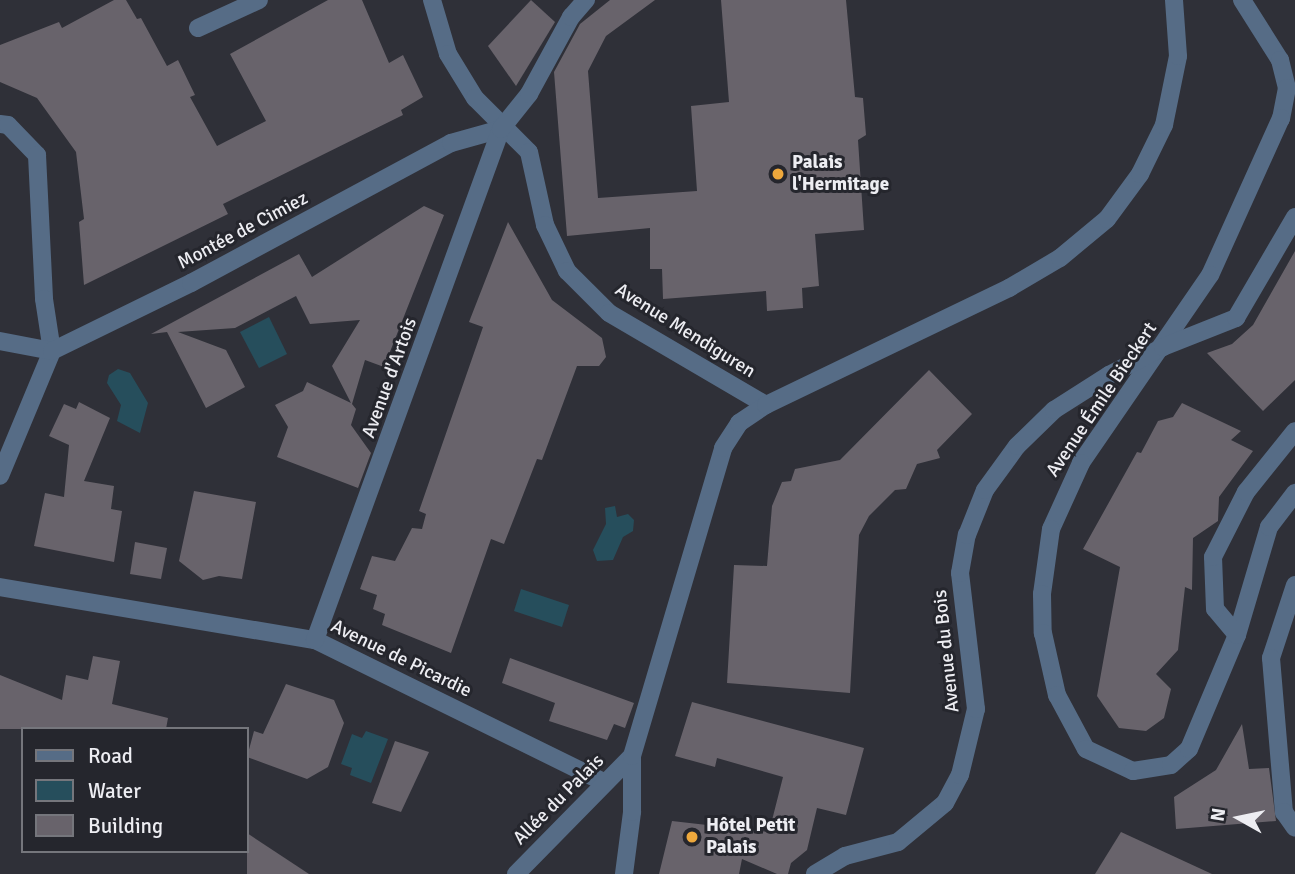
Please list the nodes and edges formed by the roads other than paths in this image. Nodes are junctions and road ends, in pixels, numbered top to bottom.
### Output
1 (259, 0) edge
2 (432, 0) edge
3 (586, 0) edge
4 (1174, 0) edge
5 (1242, 0) edge
6 (198, 28) dead end
7 (0, 124) edge
8 (501, 129) junction
9 (1295, 217) edge
10 (0, 341) edge
11 (1163, 347) junction
12 (52, 351) junction
13 (766, 405) junction
14 (1295, 431) edge
15 (0, 476) edge
16 (1295, 493) edge
17 (1295, 585) edge
18 (0, 587) edge
19 (1237, 635) junction
20 (315, 639) junction
21 (632, 756) junction
22 (605, 783) junction
23 (1295, 828) edge
24 (516, 874) edge
25 (624, 874) edge
26 (815, 874) edge

1 - 6 street
2 - 8 street, Avenue Mendiguren
3 - 8 street, Avenue d'Artois
4 - 13 street
5 - 11 street, Avenue Émile Bieckert
7 - 12 street
8 - 12 street, Montée de Cimiez
8 - 13 street, Avenue Mendiguren
8 - 20 street, Avenue d'Artois
9 - 11 street, Avenue du Bois
10 - 12 street
11 - 19 street, Avenue Émile Bieckert
11 - 26 street, Avenue du Bois
12 - 15 street
13 - 21 street
14 - 19 street
16 - 19 street, Avenue Émile Bieckert
17 - 23 street
18 - 20 street, Avenue de Picardie
20 - 22 street, Avenue de Picardie
21 - 22 street, Allée du Palais
21 - 25 street
22 - 24 street, Allée du Palais

